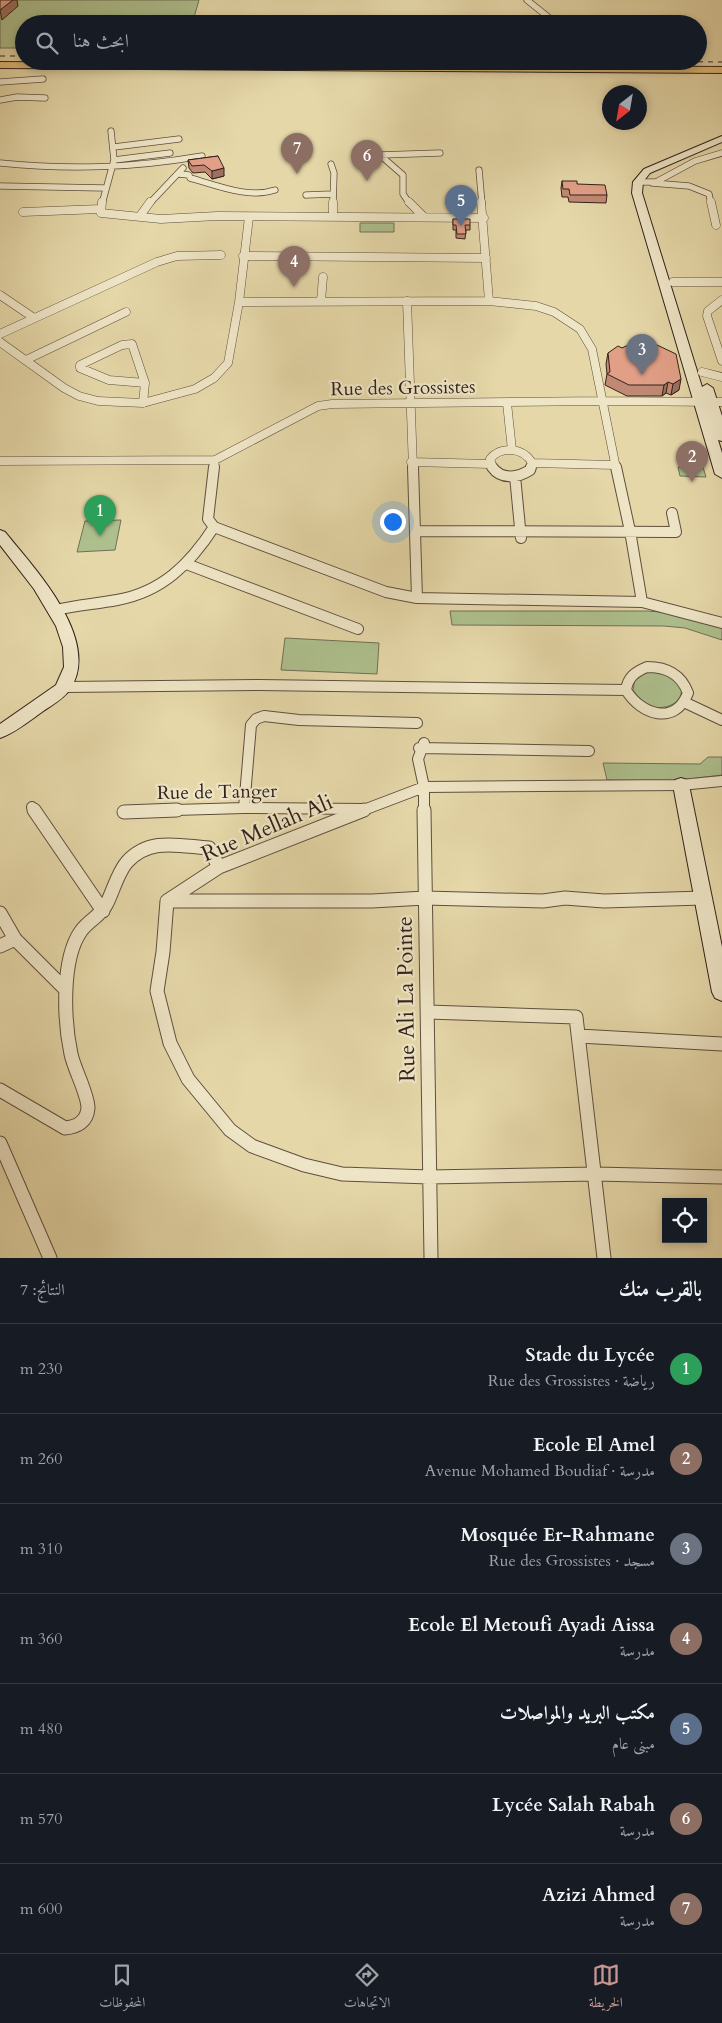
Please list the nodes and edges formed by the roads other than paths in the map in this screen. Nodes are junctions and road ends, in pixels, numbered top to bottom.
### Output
1 (527, 0) edge
2 (546, 15) edge
3 (0, 63) edge
4 (15, 63) edge
5 (707, 69) edge
6 (722, 69) edge
7 (43, 79) dead end
8 (0, 82) edge
9 (45, 98) dead end
10 (0, 100) edge
11 (111, 131) dead end
12 (722, 139) edge
13 (179, 140) dead end
14 (722, 144) edge
15 (114, 147) junction
16 (170, 153) dead end
17 (440, 153) dead end
18 (722, 153) edge
19 (202, 156) edge
20 (184, 159) junction
21 (114, 160) junction
22 (0, 163) edge
23 (331, 164) dead end
24 (111, 167) junction
25 (479, 170) dead end
26 (179, 174) junction
27 (645, 183) junction
28 (0, 186) edge
29 (105, 188) junction
30 (275, 190) dead end
31 (333, 194) junction
32 (306, 195) dead end
33 (100, 209) junction
34 (23, 212) dead end
35 (140, 216) junction
36 (333, 216) junction
37 (249, 217) junction
38 (424, 217) junction
39 (484, 218) junction
40 (716, 225) dead end
41 (221, 255) dead end
42 (244, 256) junction
43 (486, 258) junction
44 (323, 277) dead end
45 (673, 282) junction
46 (722, 282) edge
47 (0, 295) edge
48 (722, 300) edge
49 (321, 301) junction
50 (489, 301) junction
51 (239, 302) junction
52 (407, 302) junction
53 (126, 312) dead end
54 (34, 318) junction
55 (0, 334) edge
56 (0, 342) edge
57 (26, 360) junction
58 (722, 361) edge
59 (702, 372) junction
60 (722, 377) edge
61 (145, 383) junction
62 (601, 401) junction
63 (711, 402) edge
64 (144, 403) junction
65 (409, 403) junction
66 (507, 403) junction
67 (722, 437) edge
68 (512, 450) junction
69 (215, 460) junction
70 (0, 461) edge
71 (411, 462) junction
72 (532, 463) junction
73 (490, 464) junction
74 (615, 465) junction
75 (722, 474) edge
76 (515, 476) junction
77 (672, 513) dead end
78 (214, 527) junction
79 (415, 531) junction
80 (630, 531) junction
81 (522, 534) junction
82 (0, 535) edge
83 (189, 564) junction
84 (417, 598) junction
85 (642, 602) junction
86 (56, 610) junction
87 (722, 623) edge
88 (358, 629) dead end
89 (64, 687) junction
90 (626, 690) junction
91 (686, 703) junction
92 (722, 720) edge
93 (417, 722) dead end
94 (0, 732) edge
95 (589, 751) dead end
96 (722, 781) edge
97 (681, 785) junction
98 (424, 787) junction
99 (32, 807) dead end
100 (244, 808) junction
101 (370, 810) junction
102 (124, 812) dead end
103 (219, 867) junction
104 (425, 898) junction
105 (703, 898) junction
106 (167, 901) junction
107 (103, 911) junction
108 (0, 913) edge
109 (15, 939) junction
110 (0, 946) edge
111 (65, 990) junction
112 (722, 992) edge
113 (428, 1012) junction
114 (579, 1036) junction
115 (722, 1044) edge
116 (0, 1090) edge
117 (0, 1143) edge
118 (596, 1174) junction
119 (429, 1177) junction
120 (722, 1177) edge
121 (50, 1258) edge
122 (431, 1258) edge
123 (604, 1258) edge

1 - 2 street
3 - 4 main road
5 - 6 main road
7 - 8 street
9 - 10 street
11 - 15 street
12 - 27 main road
13 - 15 street
14 - 27 main road
15 - 21 street
16 - 21 street
17 - 38 street
18 - 27 street
19 - 20 street
20 - 24 street
20 - 26 street
21 - 24 street
22 - 24 street
23 - 31 street
24 - 29 street
25 - 39 street
26 - 30 street
26 - 35 street
27 - 40 street
27 - 45 main road
27 - 63 main road
28 - 29 street
29 - 33 street
31 - 32 street
31 - 36 street
33 - 34 street
33 - 35 street
35 - 37 street
36 - 37 street
36 - 38 street
37 - 42 street
38 - 39 street
39 - 43 street
41 - 54 street
42 - 43 street
42 - 51 street
43 - 50 street
44 - 49 street
45 - 46 street
45 - 59 main road
47 - 54 street
48 - 58 street
49 - 51 street
49 - 52 street
50 - 52 street
50 - 62 street
51 - 64 street
52 - 65 street
53 - 57 street
54 - 55 street
56 - 57 street
57 - 64 street
59 - 60 street
59 - 63 main road
61 - 61 street
61 - 64 street
62 - 63 street, Rue des Grossistes
62 - 66 street, Rue des Grossistes
62 - 74 street
63 - 67 main road
63 - 75 main road
65 - 66 street, Rue des Grossistes
65 - 69 street, Rue des Grossistes
65 - 71 street
66 - 68 street
68 - 72 street
68 - 73 street
69 - 70 street, Rue des Grossistes
69 - 78 street
71 - 73 street
71 - 79 street
72 - 74 street
72 - 76 street
73 - 76 street
74 - 80 street
76 - 81 street
77 - 80 street
78 - 83 street
78 - 84 street
79 - 81 street
79 - 84 street
80 - 81 street
80 - 85 street
82 - 86 main road
83 - 86 street
83 - 88 street
84 - 85 street
85 - 87 street
86 - 89 main road
89 - 90 street
89 - 94 main road
90 - 91 street
90 - 91 street
91 - 92 street
93 - 100 street
95 - 98 street, Rue Ali La Pointe
96 - 97 street
97 - 98 street
97 - 105 main road
98 - 101 street, Rue Mellah Ali
98 - 104 street, Rue Ali La Pointe
99 - 107 street
100 - 101 street, Rue de Tanger
100 - 102 street, Rue de Tanger
101 - 103 street, Rue Mellah Ali
103 - 106 street, Rue Mellah Ali
103 - 107 street
104 - 105 street
104 - 106 street
104 - 113 street, Rue Ali La Pointe
105 - 112 main road
106 - 119 street
107 - 111 street
108 - 109 street
109 - 110 street
109 - 111 street
111 - 116 street
113 - 114 street
113 - 119 street, Rue Ali La Pointe
114 - 115 street
114 - 118 street
117 - 121 street
118 - 119 street
118 - 120 street
118 - 123 street
119 - 122 street, Rue Ali La Pointe

